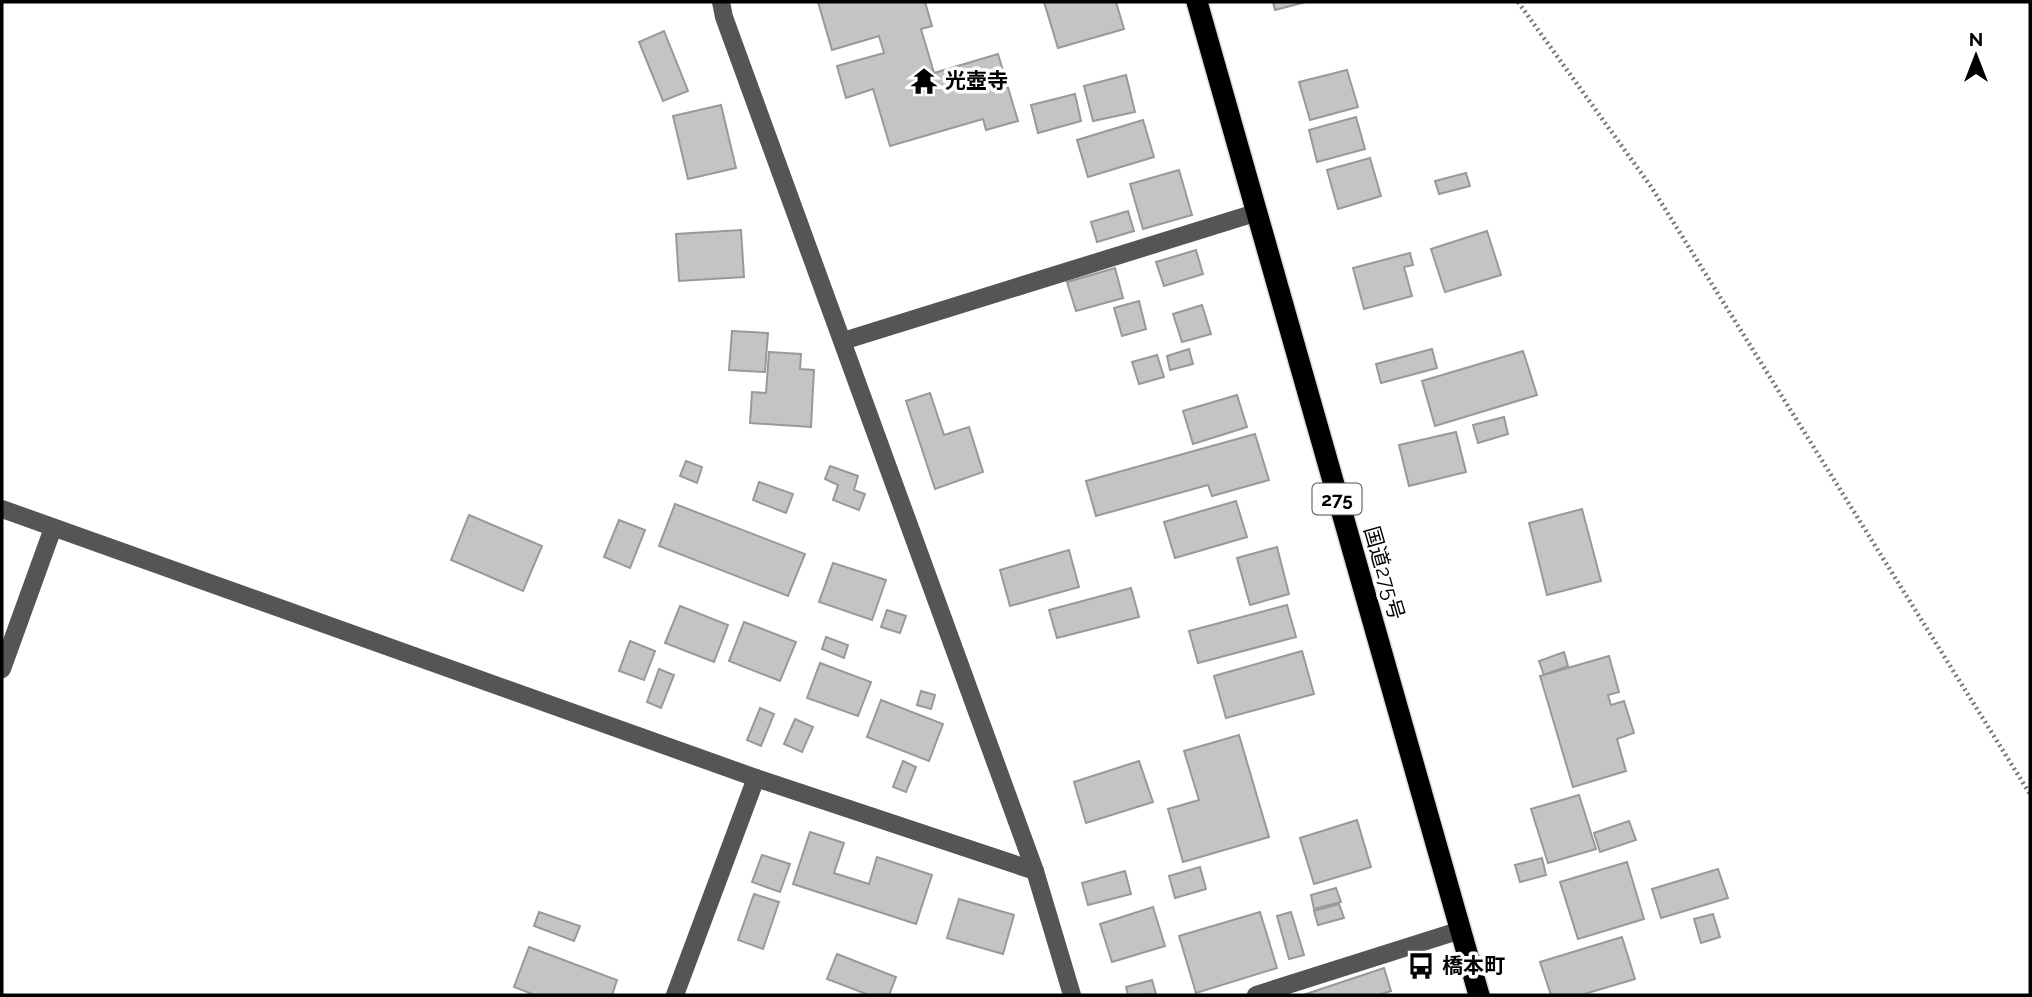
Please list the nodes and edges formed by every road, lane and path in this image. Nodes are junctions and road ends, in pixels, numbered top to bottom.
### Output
1 (721, 2) edge
2 (1197, 2) edge
3 (1518, 2) edge
4 (1255, 213) junction
5 (843, 341) junction
6 (2, 509) edge
7 (53, 528) junction
8 (2, 669) edge
9 (756, 778) junction
10 (2030, 794) edge
11 (1035, 871) junction
12 (1461, 930) junction
13 (675, 995) edge
14 (1072, 995) edge
15 (1256, 995) edge
16 (1479, 995) edge

1 - 5 street
2 - 4 highway, 国道275号 / 275
3 - 10 path
4 - 5 street
4 - 12 highway, 国道275号 / 275
5 - 11 street
6 - 7 street
7 - 8 street
7 - 9 street
9 - 11 street
9 - 13 street
11 - 14 street
12 - 15 street
12 - 16 highway, 国道275号 / 275

